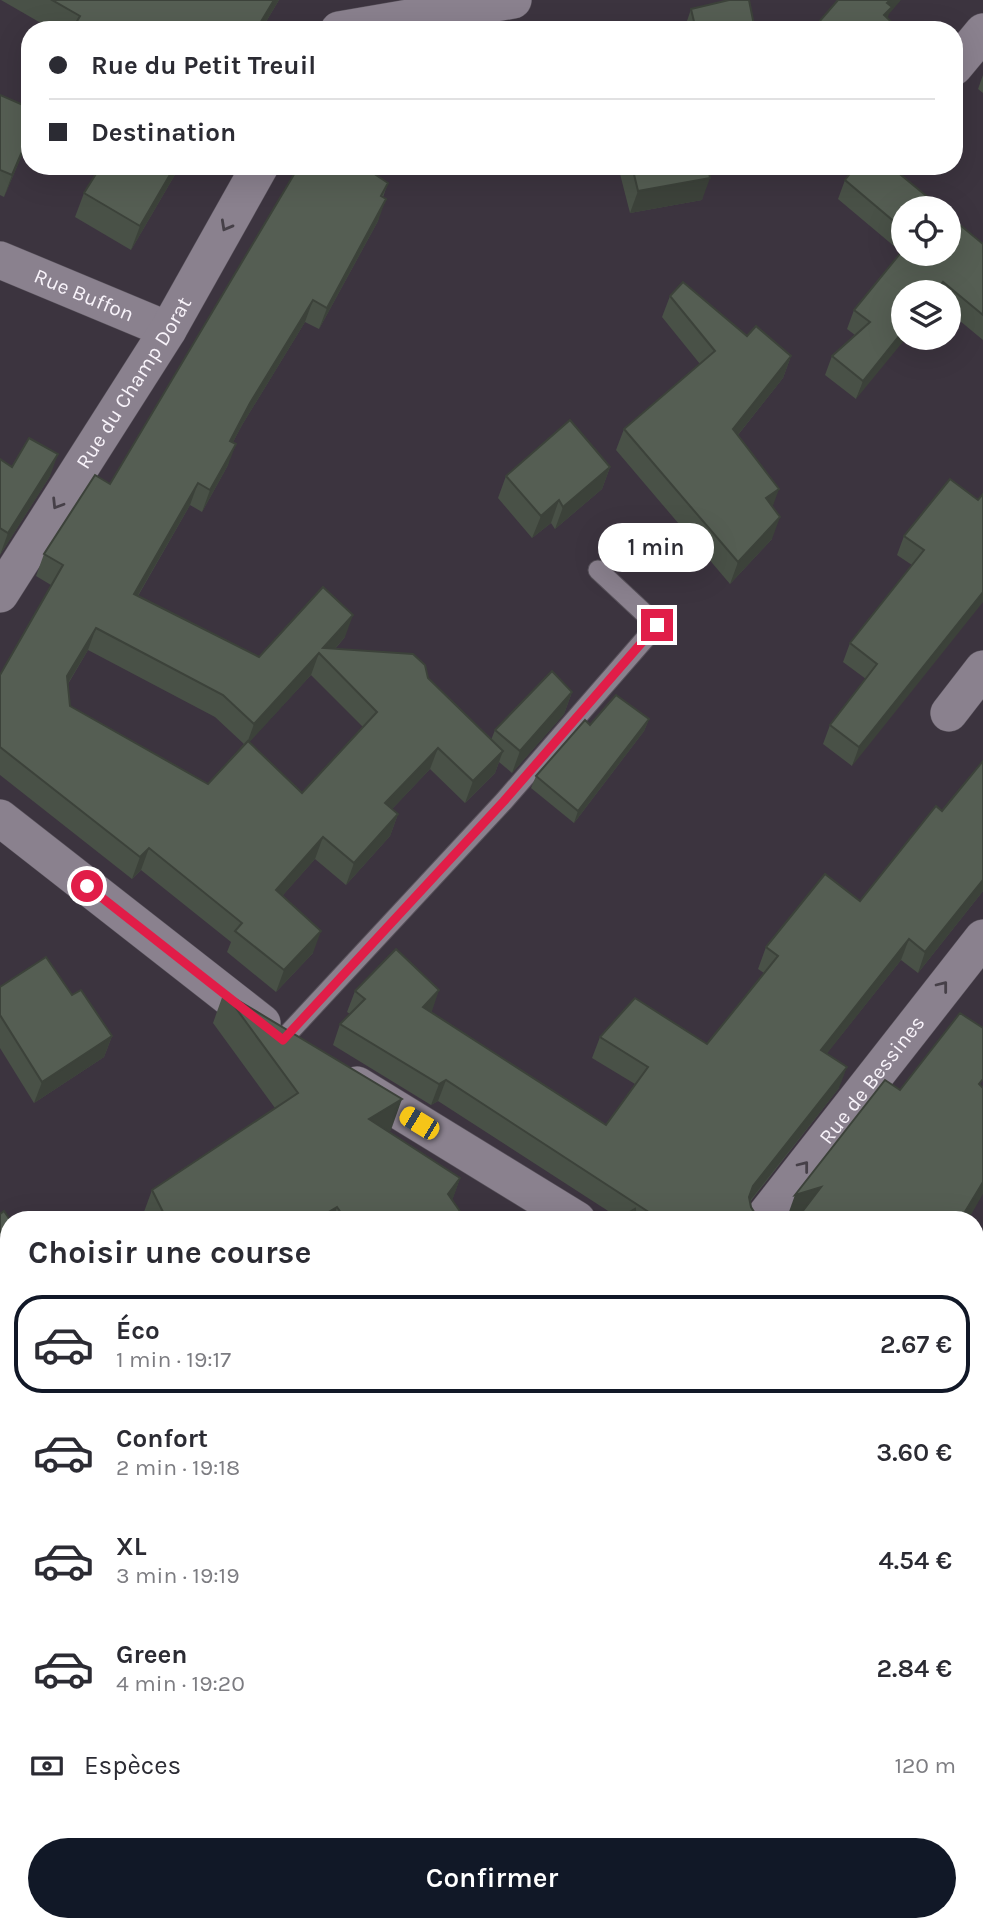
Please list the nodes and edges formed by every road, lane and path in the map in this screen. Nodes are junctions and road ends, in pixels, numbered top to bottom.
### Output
1 (354, 0) edge
2 (513, 0) edge
3 (343, 21) edge
4 (390, 21) edge
5 (983, 32) edge
6 (963, 56) edge
7 (255, 175) edge
8 (0, 260) edge
9 (168, 330) junction
10 (598, 570) dead end
11 (0, 594) edge
12 (983, 669) edge
13 (949, 713) dead end
14 (0, 818) edge
15 (983, 938) edge
16 (306, 1054) junction
17 (562, 1211) edge
18 (769, 1211) edge

1 - 3 street
2 - 4 street
5 - 6 street
7 -> 9 street, Rue du Champ Dorat
8 - 9 street, Rue Buffon
9 -> 11 street, Rue du Champ Dorat
10 - 16 lane
12 - 13 street
14 - 16 street
18 -> 15 street, Rue de Bessines
16 - 17 street

